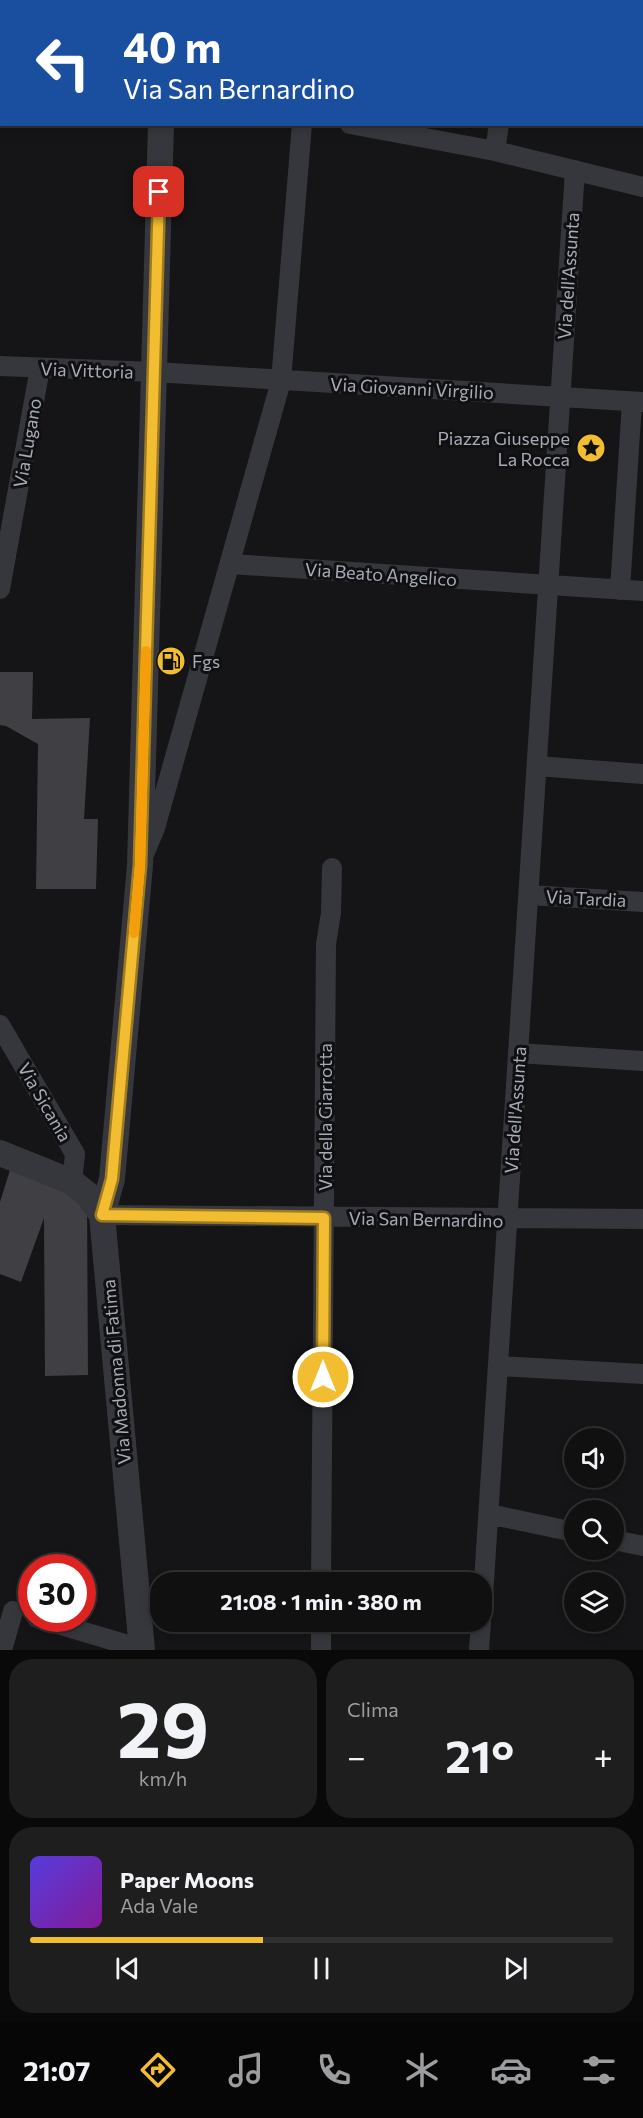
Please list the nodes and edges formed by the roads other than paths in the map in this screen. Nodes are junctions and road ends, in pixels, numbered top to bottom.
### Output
1 (161, 126) edge
2 (302, 126) edge
3 (361, 126) edge
4 (499, 126) edge
5 (495, 151) junction
6 (575, 170) junction
7 (643, 187) edge
8 (0, 366) edge
9 (40, 368) junction
10 (154, 372) junction
11 (281, 381) junction
12 (555, 392) junction
13 (638, 402) edge
14 (231, 564) junction
15 (540, 585) junction
16 (0, 589) edge
17 (633, 590) edge
18 (537, 766) junction
19 (643, 774) edge
20 (140, 865) junction
21 (332, 868) dead end
22 (528, 895) junction
23 (643, 902) edge
24 (0, 1025) edge
25 (518, 1053) junction
26 (643, 1061) edge
27 (0, 1153) edge
28 (72, 1182) junction
29 (102, 1215) junction
30 (324, 1218) junction
31 (508, 1219) junction
32 (643, 1219) edge
33 (498, 1366) junction
34 (643, 1374) edge
35 (489, 1514) junction
36 (564, 1530) edge
37 (624, 1542) edge
38 (643, 1546) edge
39 (321, 1572) edge
40 (485, 1572) edge
41 (15, 1612) edge
42 (83, 1632) edge
43 (321, 1632) edge
44 (480, 1632) edge
45 (2, 1650) edge
46 (142, 1650) edge
47 (321, 1650) edge
48 (479, 1650) edge

1 - 10 street
2 - 11 street
3 - 5 street
4 - 5 street
5 - 6 street
6 - 7 street
6 - 12 street, Via dell'Assunta
8 - 9 street, Via Vittoria
9 - 10 street, Via Vittoria
9 - 16 street, Via Lugano
10 - 11 street, Via Vittoria
10 - 20 street
11 - 12 street, Via Giovanni Virgilio
11 - 14 street
12 - 13 street, Via Giovanni Virgilio
12 - 15 street, Via dell'Assunta
13 - 17 street
14 - 15 street, Via Beato Angelico
14 - 20 street
15 - 17 street, Via Beato Angelico
15 - 18 street, Via dell'Assunta
18 - 19 street
18 - 22 street, Via dell'Assunta
20 - 29 street
21 - 30 street, Via della Giarrotta
22 - 23 street, Via Tardia
22 - 25 street, Via dell'Assunta
24 - 28 street, Via Sicania
25 - 26 street
25 - 31 street, Via dell'Assunta
27 - 28 street
28 - 29 street
29 - 30 street, Via San Bernardino
29 - 46 street, Via Madonna di Fatima
30 - 31 street, Via San Bernardino
30 - 39 street, Via della Giarrotta
31 - 32 street, Via San Bernardino
31 - 33 street, Via dell'Assunta
33 - 34 street
33 - 35 street, Via dell'Assunta
35 - 36 street
35 - 40 street, Via dell'Assunta
37 - 38 street
41 - 45 street
42 - 46 street
43 - 47 street
44 - 48 street

